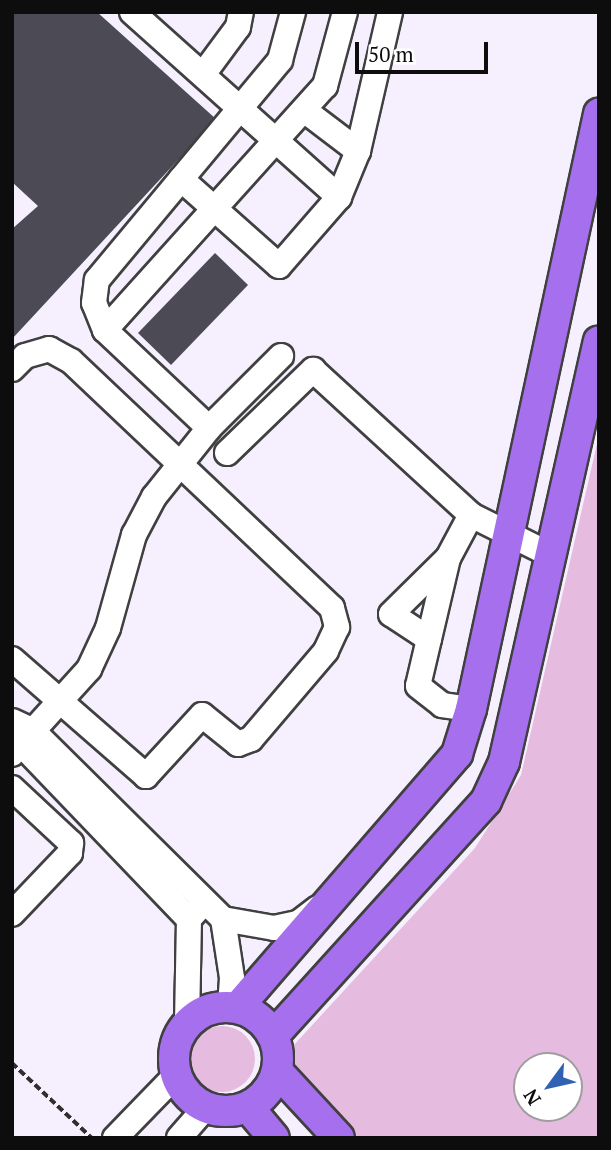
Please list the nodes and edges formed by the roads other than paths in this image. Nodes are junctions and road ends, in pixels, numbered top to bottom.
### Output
1 (132, 12) edge
2 (241, 12) edge
3 (293, 12) edge
4 (345, 12) edge
5 (390, 12) edge
6 (204, 73) junction
7 (243, 106) junction
8 (304, 110) junction
9 (599, 114) edge
10 (280, 139) junction
11 (358, 152) junction
12 (181, 179) junction
13 (339, 197) junction
14 (214, 209) junction
15 (105, 330) junction
16 (599, 342) edge
17 (281, 356) dead end
18 (13, 369) edge
19 (209, 428) junction
20 (227, 453) dead end
21 (180, 465) junction
22 (471, 515) junction
23 (509, 533) junction
24 (551, 555) junction
25 (448, 558) junction
26 (429, 639) junction
27 (12, 659) edge
28 (59, 702) junction
29 (471, 709) junction
30 (18, 735) edge
31 (12, 788) edge
32 (338, 892) junction
33 (205, 900) junction
34 (12, 914) edge
35 (189, 919) junction
36 (223, 919) junction
37 (234, 1007) junction
38 (187, 1023) junction
39 (273, 1036) junction
40 (277, 1071) junction
41 (176, 1075) junction
42 (206, 1107) junction
43 (248, 1107) junction
44 (115, 1138) edge
45 (179, 1138) edge
46 (274, 1138) edge
47 (339, 1138) edge

1 - 6 street
2 - 6 street
3 - 7 street
4 - 8 street
5 - 11 street
6 - 7 street
7 - 10 street
7 - 12 street
8 - 10 street
8 - 11 street
9 - 23 main road
10 - 13 street
10 - 14 street
11 - 13 street
12 - 14 street
12 - 15 street
13 - 14 street
14 - 15 street
15 - 19 street
16 - 24 main road
17 - 19 street
18 - 21 street
19 - 21 street
20 - 22 street
21 - 28 street
21 - 28 street
22 - 23 street
22 - 25 street
23 - 24 street
23 - 29 main road
24 - 39 main road
25 - 26 street
25 - 26 street
26 - 29 street
27 - 28 street
28 - 30 street
29 - 32 main road
30 - 33 street
30 - 35 street
31 - 34 street
32 - 36 street
32 - 37 main road
33 - 35 street
33 - 36 street
35 - 38 street
36 - 37 street
37 - 38 main road
37 - 39 main road
38 - 41 main road
39 - 40 main road
40 - 43 main road
40 - 47 main road
41 - 42 main road
41 - 44 street
42 - 43 main road
42 - 45 street
43 - 46 main road

